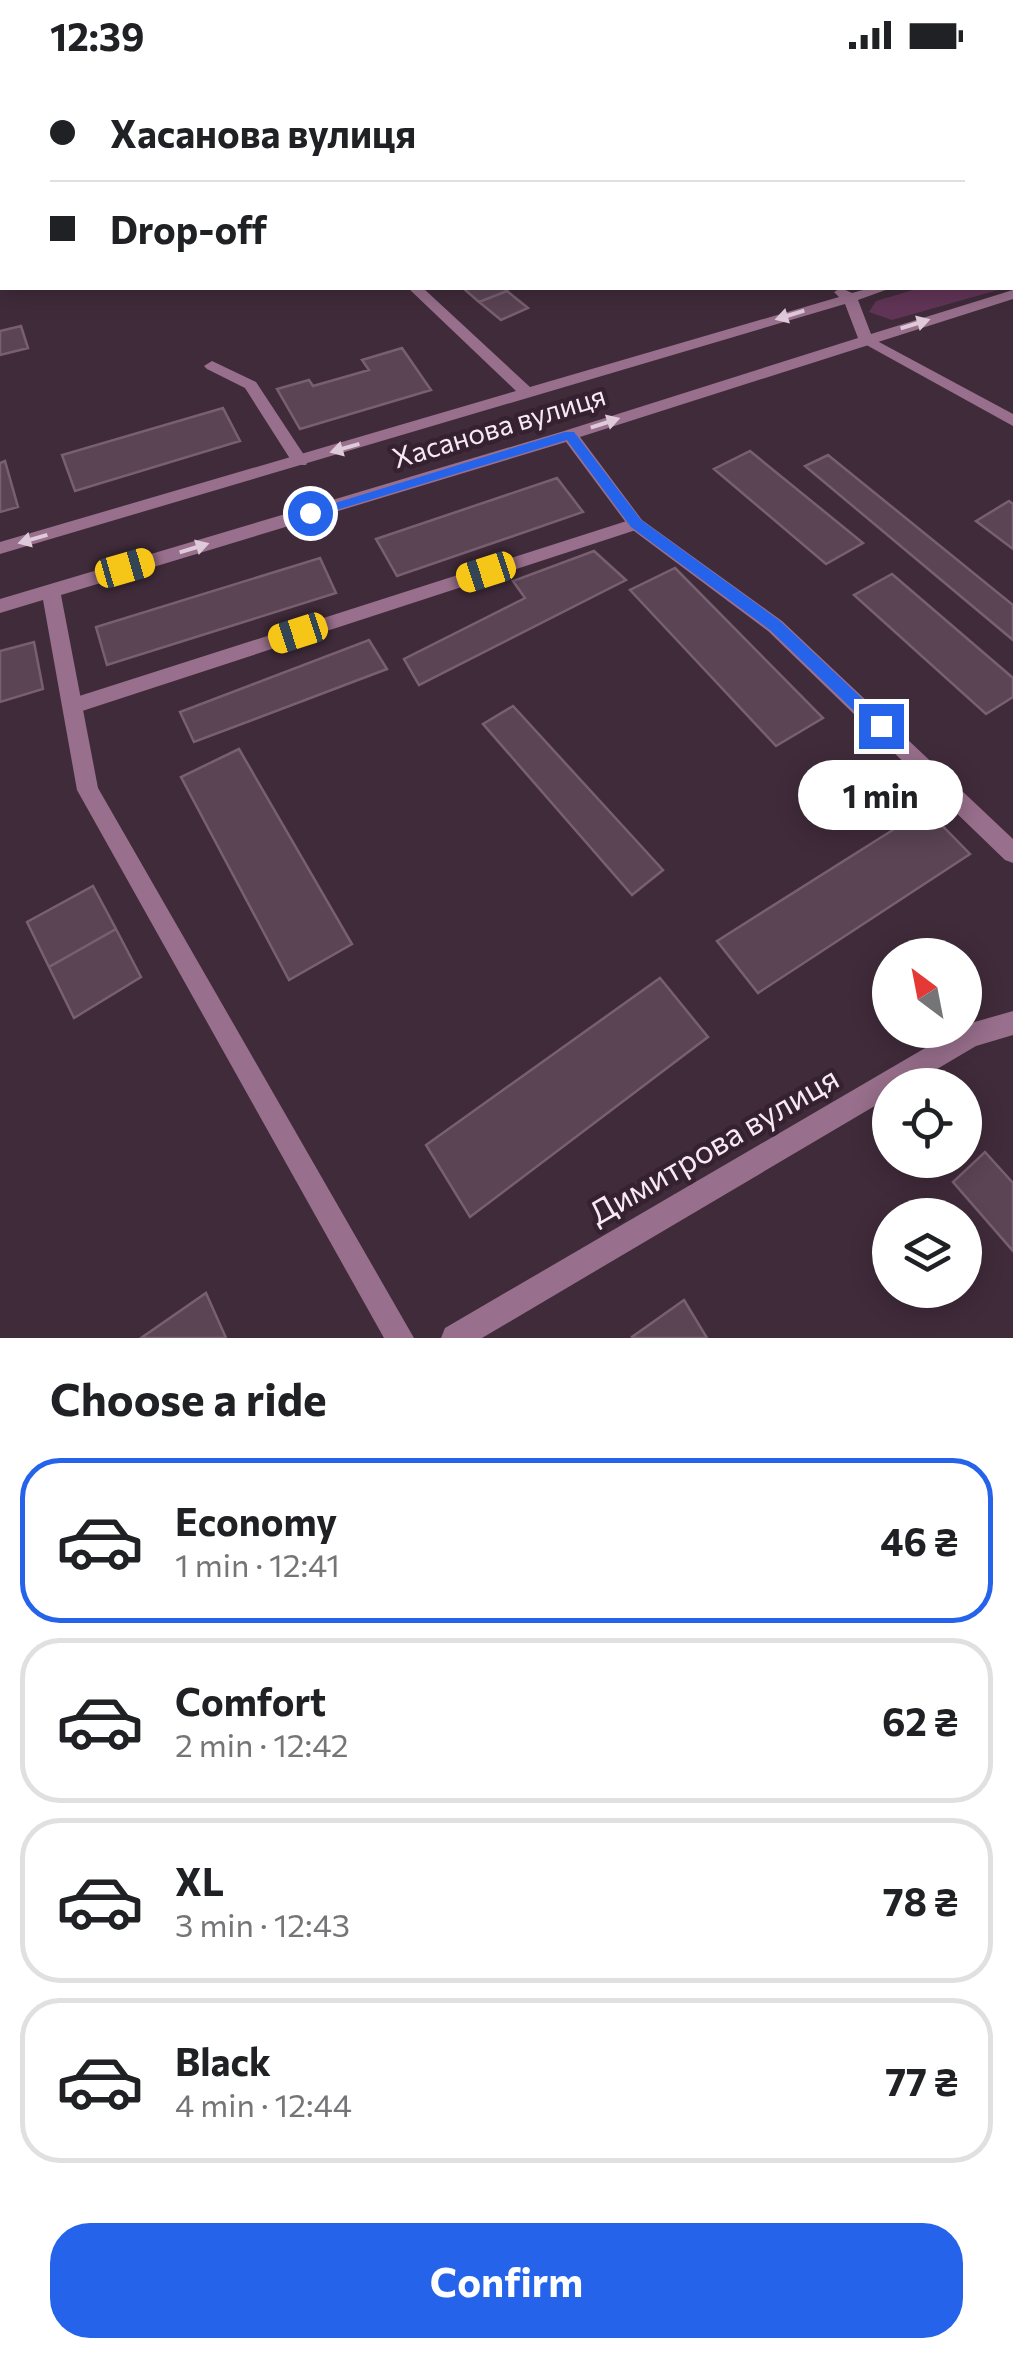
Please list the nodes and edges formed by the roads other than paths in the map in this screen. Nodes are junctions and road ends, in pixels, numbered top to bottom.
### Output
1 (417, 290) edge
2 (842, 292) edge
3 (1013, 294) edge
4 (866, 339) junction
5 (212, 366) dead end
6 (529, 394) junction
7 (1013, 421) edge
8 (570, 435) junction
9 (300, 461) junction
10 (636, 524) junction
11 (0, 548) edge
12 (51, 590) junction
13 (0, 606) edge
14 (72, 706) junction
15 (1013, 853) edge
16 (1013, 1023) edge
17 (400, 1338) edge
18 (454, 1338) edge

1 - 6 street
2 - 4 street
2 -> 6 street, Хасанова вулиця
4 -> 3 street, Хасанова вулиця
4 - 7 street
8 -> 4 street, Хасанова вулиця
5 - 9 street
6 -> 9 street, Хасанова вулиця
8 - 10 street
12 -> 8 street, Хасанова вулиця
9 -> 11 street, Хасанова вулиця
10 - 14 street
10 - 15 street
12 - 13 street, Хасанова вулиця
12 - 14 street
14 - 17 street
16 - 18 street, Димитрова вулиця

